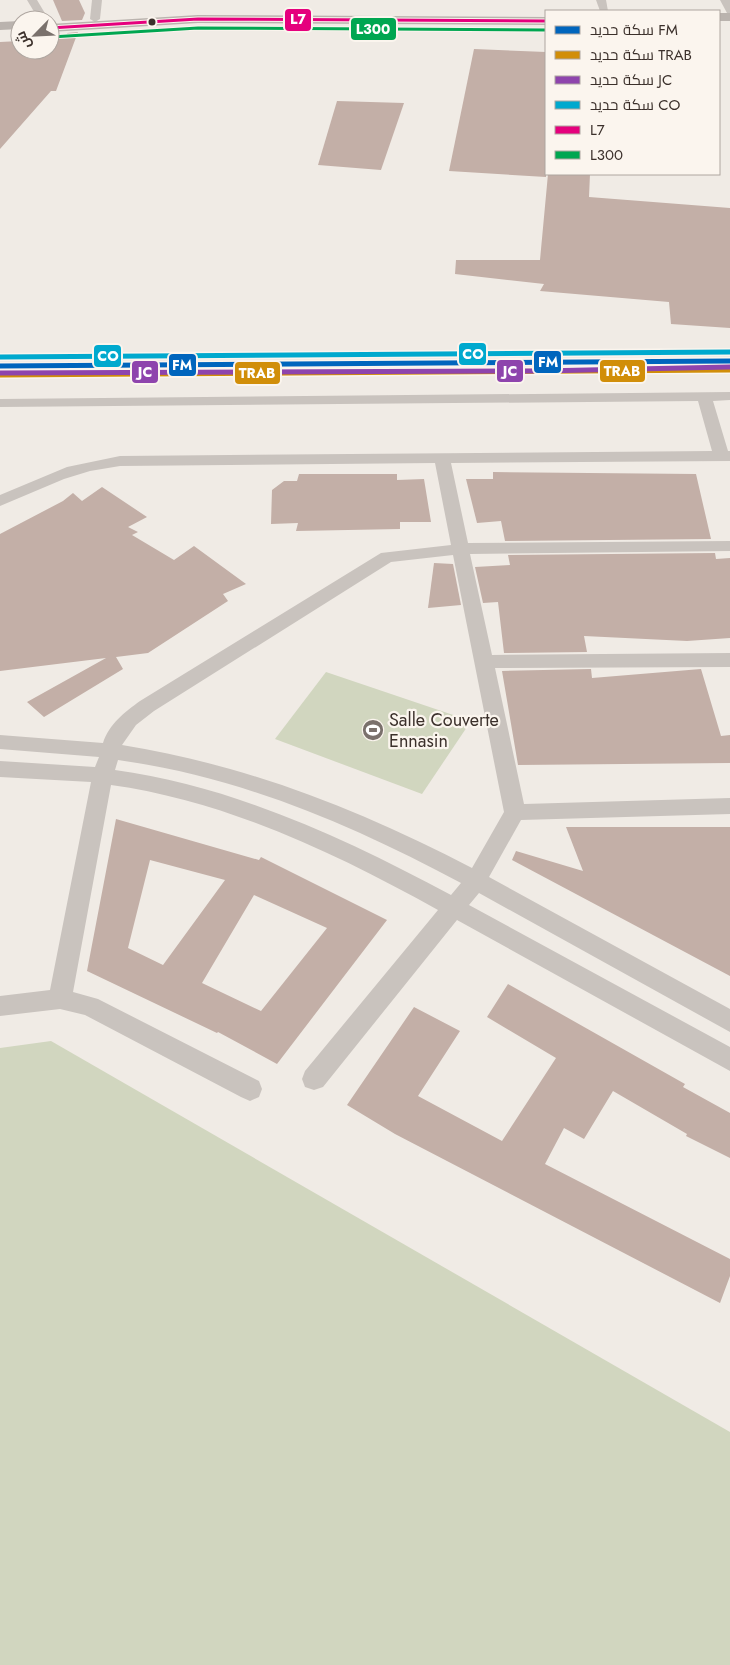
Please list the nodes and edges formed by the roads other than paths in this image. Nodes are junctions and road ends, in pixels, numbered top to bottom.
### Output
1 (98, 0) edge
2 (725, 0) edge
3 (730, 11) edge
4 (545, 15) edge
5 (311, 16) junction
6 (95, 19) junction
7 (60, 21) edge
8 (545, 21) edge
9 (60, 27) edge
10 (704, 396) junction
11 (730, 396) edge
12 (0, 403) edge
13 (725, 456) edge
14 (442, 459) junction
15 (0, 501) edge
16 (730, 546) edge
17 (460, 549) junction
18 (730, 660) edge
19 (484, 662) junction
20 (0, 742) edge
21 (110, 750) junction
22 (0, 768) edge
23 (103, 775) junction
24 (730, 806) edge
25 (515, 812) junction
26 (476, 880) junction
27 (455, 907) junction
28 (60, 999) junction
29 (0, 1006) edge
30 (730, 1021) edge
31 (730, 1060) edge
32 (314, 1079) dead end
33 (250, 1089) dead end

1 - 6 street
2 - 3 street
4 - 5 street
5 - 6 street
5 - 8 street
5 - 9 street
6 - 7 street
10 - 11 street
10 - 12 street
10 - 13 street
13 - 14 street
14 - 15 street
14 - 17 street
16 - 17 street
17 - 19 street
17 - 21 street
18 - 19 street
19 - 25 street
20 - 21 street
21 - 23 street
21 - 26 street
22 - 23 street
23 - 27 street
23 - 28 street
24 - 25 street
25 - 26 street
26 - 27 street
26 - 30 street
27 - 31 street
27 - 32 street
28 - 29 street
28 - 33 street

